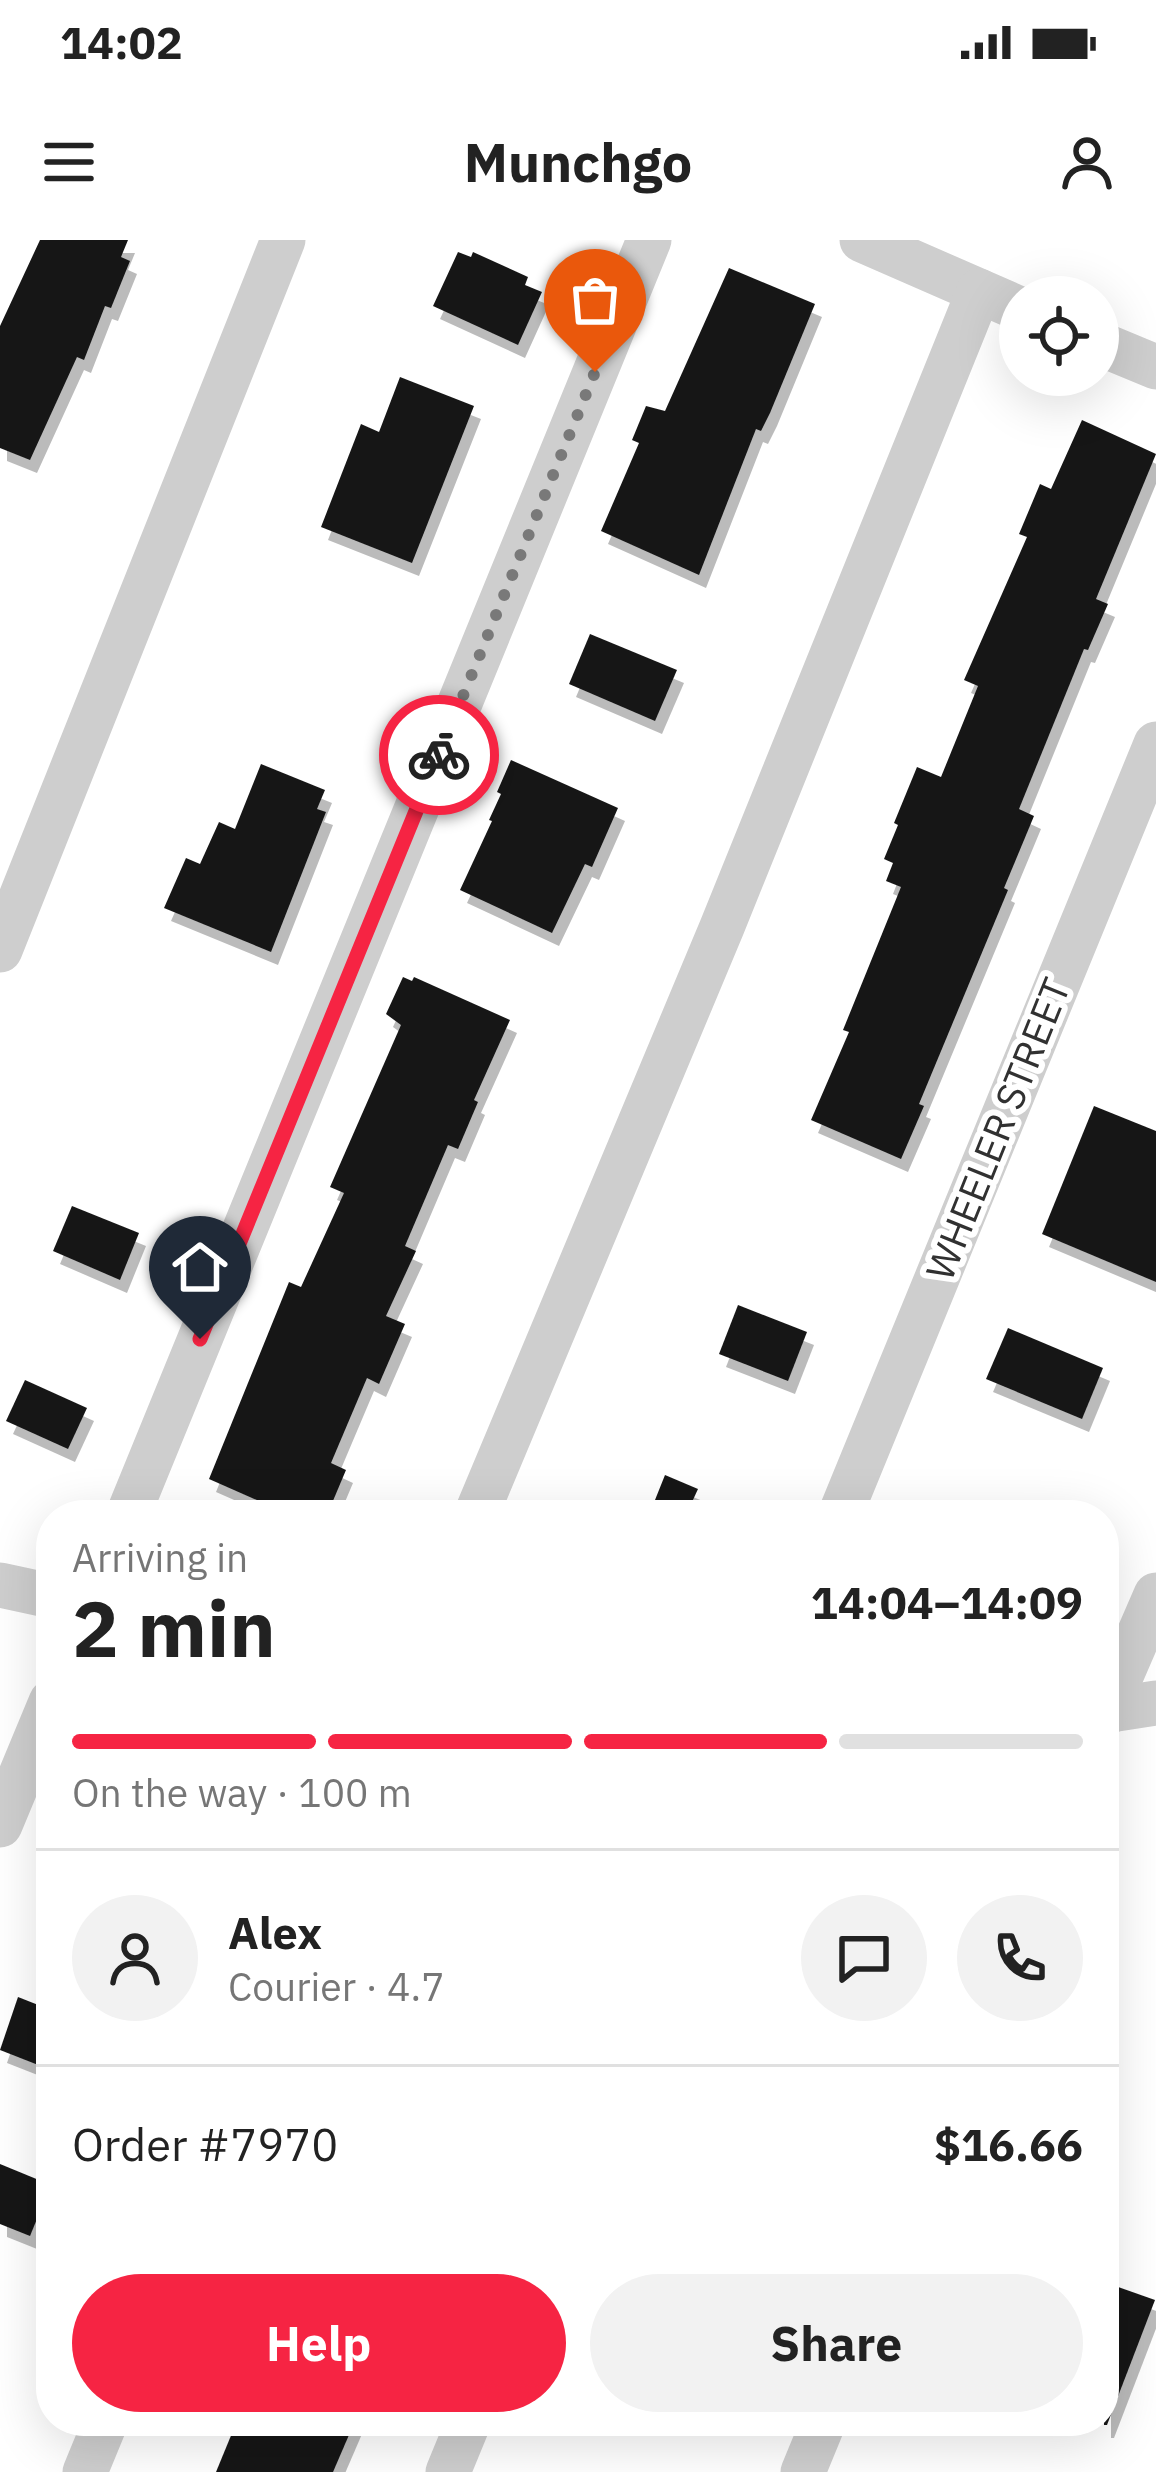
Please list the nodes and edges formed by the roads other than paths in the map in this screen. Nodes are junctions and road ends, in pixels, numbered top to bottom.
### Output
1 (283, 240) edge
2 (649, 240) edge
3 (862, 240) edge
4 (999, 300) edge
5 (1119, 352) edge
6 (1156, 367) edge
7 (1156, 743) edge
8 (0, 950) edge
9 (134, 1500) edge
10 (482, 1500) edge
11 (846, 1500) edge
12 (0, 1585) edge
13 (36, 1593) edge
14 (1156, 1595) edge
15 (1119, 1680) edge
16 (1156, 1703) edge
17 (1119, 1710) edge
18 (36, 1738) edge
19 (0, 1825) edge
20 (100, 2436) edge
21 (463, 2436) edge
22 (818, 2436) edge
23 (85, 2472) edge
24 (448, 2472) edge
25 (803, 2472) edge

1 - 8 street
2 - 9 street
3 - 4 street
4 - 10 street
5 - 6 street
7 - 11 street, WHEELER STREET
12 - 13 street
14 - 15 street
16 - 17 street
18 - 19 street
20 - 23 street
21 - 24 street
22 - 25 street

